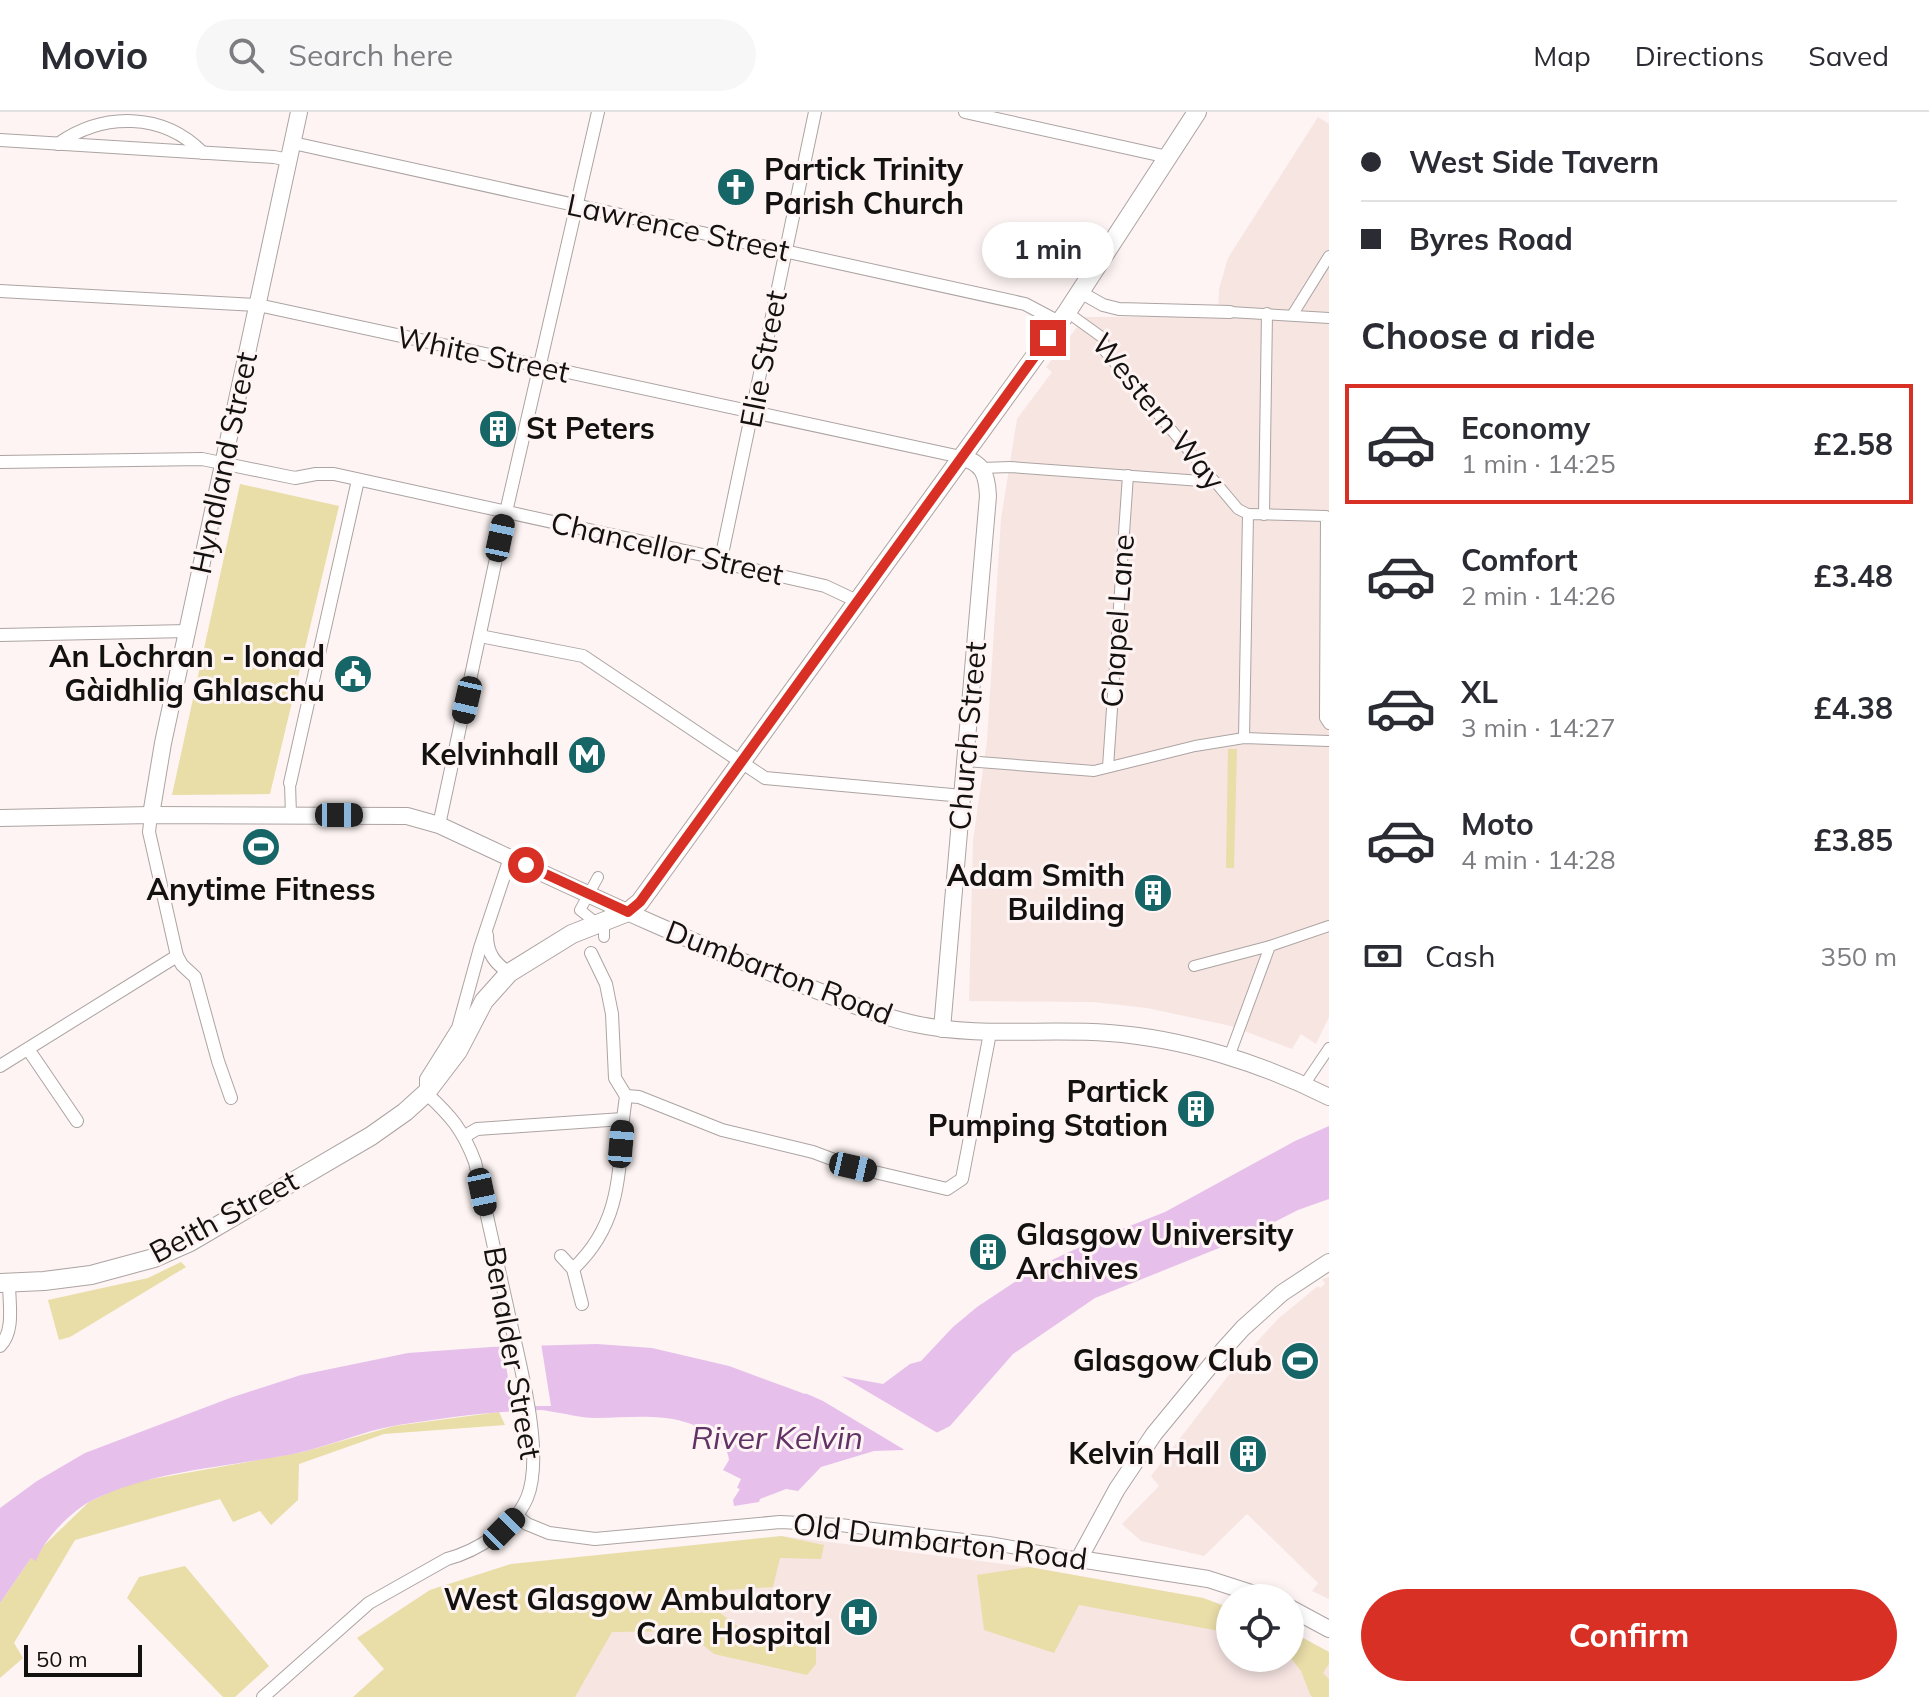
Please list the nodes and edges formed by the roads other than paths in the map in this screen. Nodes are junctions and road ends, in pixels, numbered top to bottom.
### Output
1 (299, 112) edge
2 (598, 112) edge
3 (815, 112) edge
4 (965, 112) edge
5 (1197, 112) edge
6 (0, 140) edge
7 (58, 144) junction
8 (291, 152) junction
9 (203, 153) junction
10 (1168, 157) junction
11 (576, 206) junction
12 (785, 251) junction
13 (1329, 256) edge
14 (0, 291) edge
15 (1080, 292) junction
16 (258, 305) junction
17 (1230, 312) joint
18 (1267, 313) junction
19 (1293, 314) junction
20 (1063, 317) junction
21 (1329, 318) edge
22 (541, 368) junction
23 (751, 413) junction
24 (961, 457) junction
25 (0, 462) edge
26 (223, 463) junction
27 (982, 468) junction
28 (1128, 475) junction
29 (358, 480) junction
30 (1215, 482) junction
31 (506, 512) junction
32 (1248, 514) junction
33 (1264, 515) junction
34 (721, 559) junction
35 (857, 601) junction
36 (188, 631) junction
37 (0, 635) edge
38 (480, 636) junction
39 (1329, 724) edge
40 (1244, 738) junction
41 (1329, 741) edge
42 (966, 761) junction
43 (742, 764) junction
44 (1108, 767) junction
45 (290, 783) joint
46 (963, 796) junction
47 (151, 815) junction
48 (291, 816) junction
49 (0, 818) edge
50 (439, 825) junction
51 (510, 858) junction
52 (598, 877) dead end
53 (589, 893) junction
54 (628, 912) junction
55 (1329, 926) edge
56 (600, 930) junction
57 (487, 932) junction
58 (1270, 946) junction
59 (591, 953) dead end
60 (177, 956) junction
61 (1194, 966) dead end
62 (509, 973) junction
63 (942, 1029) junction
64 (990, 1033) junction
65 (1329, 1048) edge
66 (28, 1049) junction
67 (1229, 1057) junction
68 (0, 1066) edge
69 (1304, 1085) junction
70 (426, 1093) junction
71 (626, 1096) junction
72 (1329, 1097) edge
73 (231, 1098) dead end
74 (623, 1119) junction
75 (77, 1121) dead end
76 (465, 1136) junction
77 (561, 1256) dead end
78 (1329, 1262) edge
79 (573, 1269) junction
80 (5, 1283) edge
81 (582, 1304) dead end
82 (0, 1346) edge
83 (517, 1516) junction
84 (1079, 1559) junction
85 (1224, 1584) edge
86 (1304, 1616) edge
87 (1329, 1629) edge
88 (263, 1697) edge

1 - 8 street, Hyndland Street
2 - 11 street
3 - 12 street, Elie Street
4 - 10 street
5 - 10 main road
6 - 7 street, Lawrence Street
7 - 9 street, Lawrence Street
7 - 9 street
8 - 9 street, Lawrence Street
8 - 11 street, Lawrence Street
8 - 16 street, Hyndland Street
10 - 15 main road
11 - 12 street, Lawrence Street
11 - 22 street
12 - 20 street, Lawrence Street
12 - 23 street, Elie Street
13 - 19 street
14 - 16 street, White Street
15 - 17 street
15 - 20 main road
16 - 22 street, White Street
16 - 26 street, Hyndland Street
17 - 18 street
18 - 19 street
18 - 33 street
19 - 21 street
20 - 24 main road
20 - 30 street, Western Way
22 - 23 street, White Street
22 - 31 street
23 - 24 street, White Street
23 - 34 street, Elie Street
24 - 27 street
24 - 35 main road
25 - 26 street, Chancellor Street
26 - 29 street, Chancellor Street
26 - 36 street, Hyndland Street
27 - 28 street
27 - 42 street, Church Street
28 - 30 street
28 - 44 street, Chapel Lane
29 - 31 street, Chancellor Street
29 - 45 street
30 - 32 street, Western Way
31 - 34 street, Chancellor Street
31 - 38 street
32 - 33 street
32 - 40 street
33 - 39 street
34 - 35 street, Chancellor Street
35 - 43 main road
36 - 37 street
36 - 47 street, Hyndland Street
38 - 43 street
38 - 50 street
40 - 41 street
40 - 44 street
42 - 44 street
42 - 46 street, Church Street
43 - 46 street
43 - 54 main road
45 - 48 street
46 - 63 street, Church Street
47 - 48 street, Dumbarton Road
47 - 49 street, Dumbarton Road
47 - 60 street
48 - 50 street, Dumbarton Road
50 - 51 street, Dumbarton Road
51 - 53 street, Dumbarton Road
51 - 57 street
52 - 53 street
53 - 54 street, Dumbarton Road
53 - 56 street
54 - 56 main road, Beith Street
54 - 63 street, Dumbarton Road
55 - 58 street
56 - 62 main road, Beith Street
57 - 62 street
57 - 70 street
58 - 61 street
58 - 67 street
59 - 71 street
60 - 66 street
60 - 73 street
62 - 70 main road, Beith Street
63 - 64 street, Dumbarton Road
64 - 67 street, Dumbarton Road
64 - 71 street
65 - 69 street
66 - 68 street
66 - 75 street
67 - 69 street, Dumbarton Road
69 - 72 street, Dumbarton Road
70 - 76 street, Benalder Street
70 - 80 main road, Beith Street
71 - 74 street
74 - 76 street
74 - 79 street
76 - 83 street, Benalder Street
77 - 79 street
78 - 84 street
79 - 81 street
80 - 82 street
83 - 84 street, Old Dumbarton Road
83 - 88 street
84 - 85 street, Old Dumbarton Road
86 - 87 street

